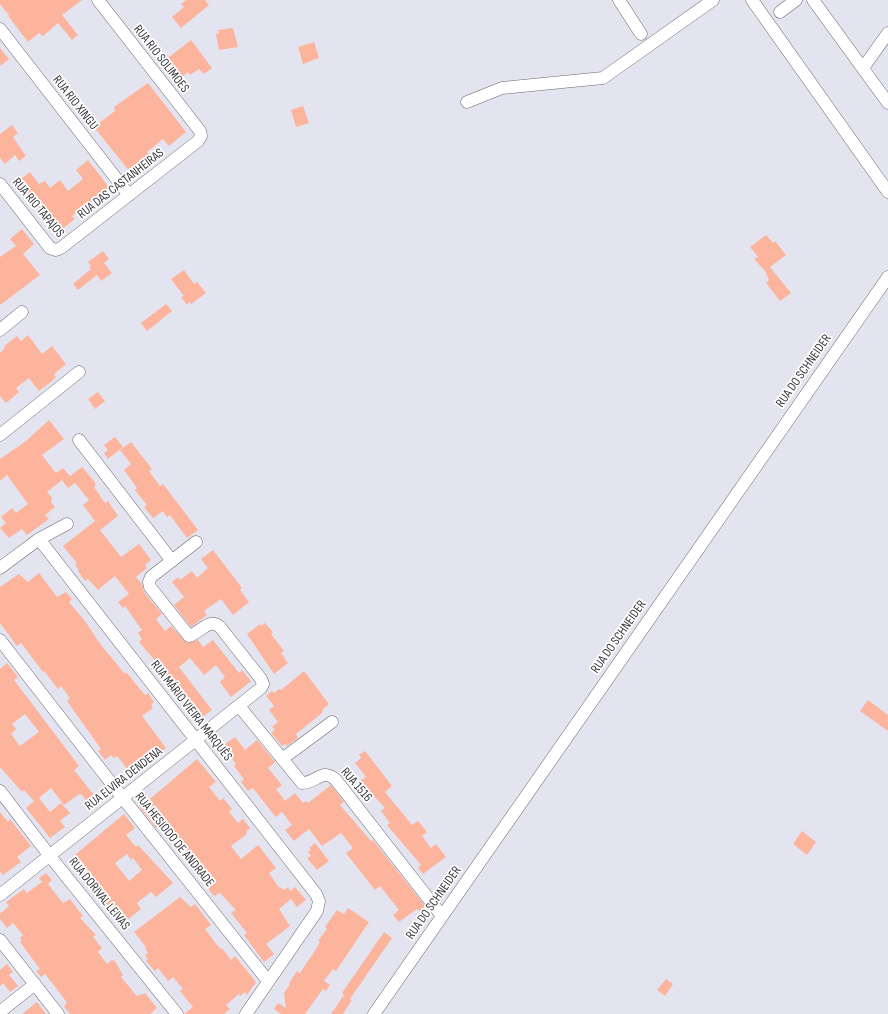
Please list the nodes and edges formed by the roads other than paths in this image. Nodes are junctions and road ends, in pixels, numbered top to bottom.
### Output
1 (98, 0) edge
2 (619, 0) edge
3 (713, 0) edge
4 (752, 0) edge
5 (796, 0) edge
6 (816, 1) edge
7 (780, 12) dead end
8 (0, 30) edge
9 (888, 33) edge
10 (641, 34) dead end
11 (863, 68) junction
12 (467, 102) dead end
13 (888, 103) edge
14 (201, 136) joint
15 (0, 184) edge
16 (888, 192) edge
17 (129, 195) junction
18 (56, 250) joint
19 (888, 277) edge
20 (22, 312) dead end
21 (0, 330) edge
22 (80, 372) dead end
23 (2, 430) edge
24 (79, 440) dead end
25 (67, 524) dead end
26 (39, 539) junction
27 (196, 542) dead end
28 (172, 561) junction
29 (0, 568) edge
30 (0, 640) edge
31 (239, 706) junction
32 (332, 722) dead end
33 (196, 740) junction
34 (282, 759) junction
35 (0, 791) edge
36 (122, 797) junction
37 (49, 856) junction
38 (0, 895) edge
39 (442, 916) junction
40 (0, 940) edge
41 (268, 981) junction
42 (35, 984) junction
43 (0, 1012) edge
44 (58, 1014) edge
45 (177, 1014) edge
46 (246, 1014) edge
47 (374, 1014) edge

1 - 14 street, RUA RIO SOLIMOES
2 - 10 street
3 - 12 street
4 - 16 street
5 - 7 street
6 - 11 street
8 - 17 street, RUA RIO XINGU
9 - 11 street
11 - 13 street
14 - 17 street, RUA DAS CASTANHEIRAS
15 - 18 street, RUA RIO TAPAJOS
17 - 18 street, RUA DAS CASTANHEIRAS
19 - 39 street, RUA DO SCHNEIDER
20 - 21 street
22 - 23 street
24 - 28 street
25 - 26 street
26 - 29 street
26 - 33 street, RUA MÁRIO VIEIRA MARQUÊS
27 - 28 street
28 - 31 street, RUA ELVIRA DENDENA
30 - 36 street, RUA HESIODO DE ANDRADE
31 - 33 street, RUA ELVIRA DENDENA
31 - 34 street, RUA 1516
32 - 34 street
33 - 36 street, RUA ELVIRA DENDENA
33 - 41 street, RUA MÁRIO VIEIRA MARQUÊS
34 - 39 street, RUA 1516
35 - 37 street, RUA DORIVAL LEIVAS
36 - 37 street, RUA ELVIRA DENDENA
36 - 41 street, RUA HESIODO DE ANDRADE
37 - 38 street, RUA ELVIRA DENDENA
37 - 45 street, RUA DORIVAL LEIVAS
39 - 47 street, RUA DO SCHNEIDER
40 - 42 street
41 - 46 street
42 - 43 street
42 - 44 street

